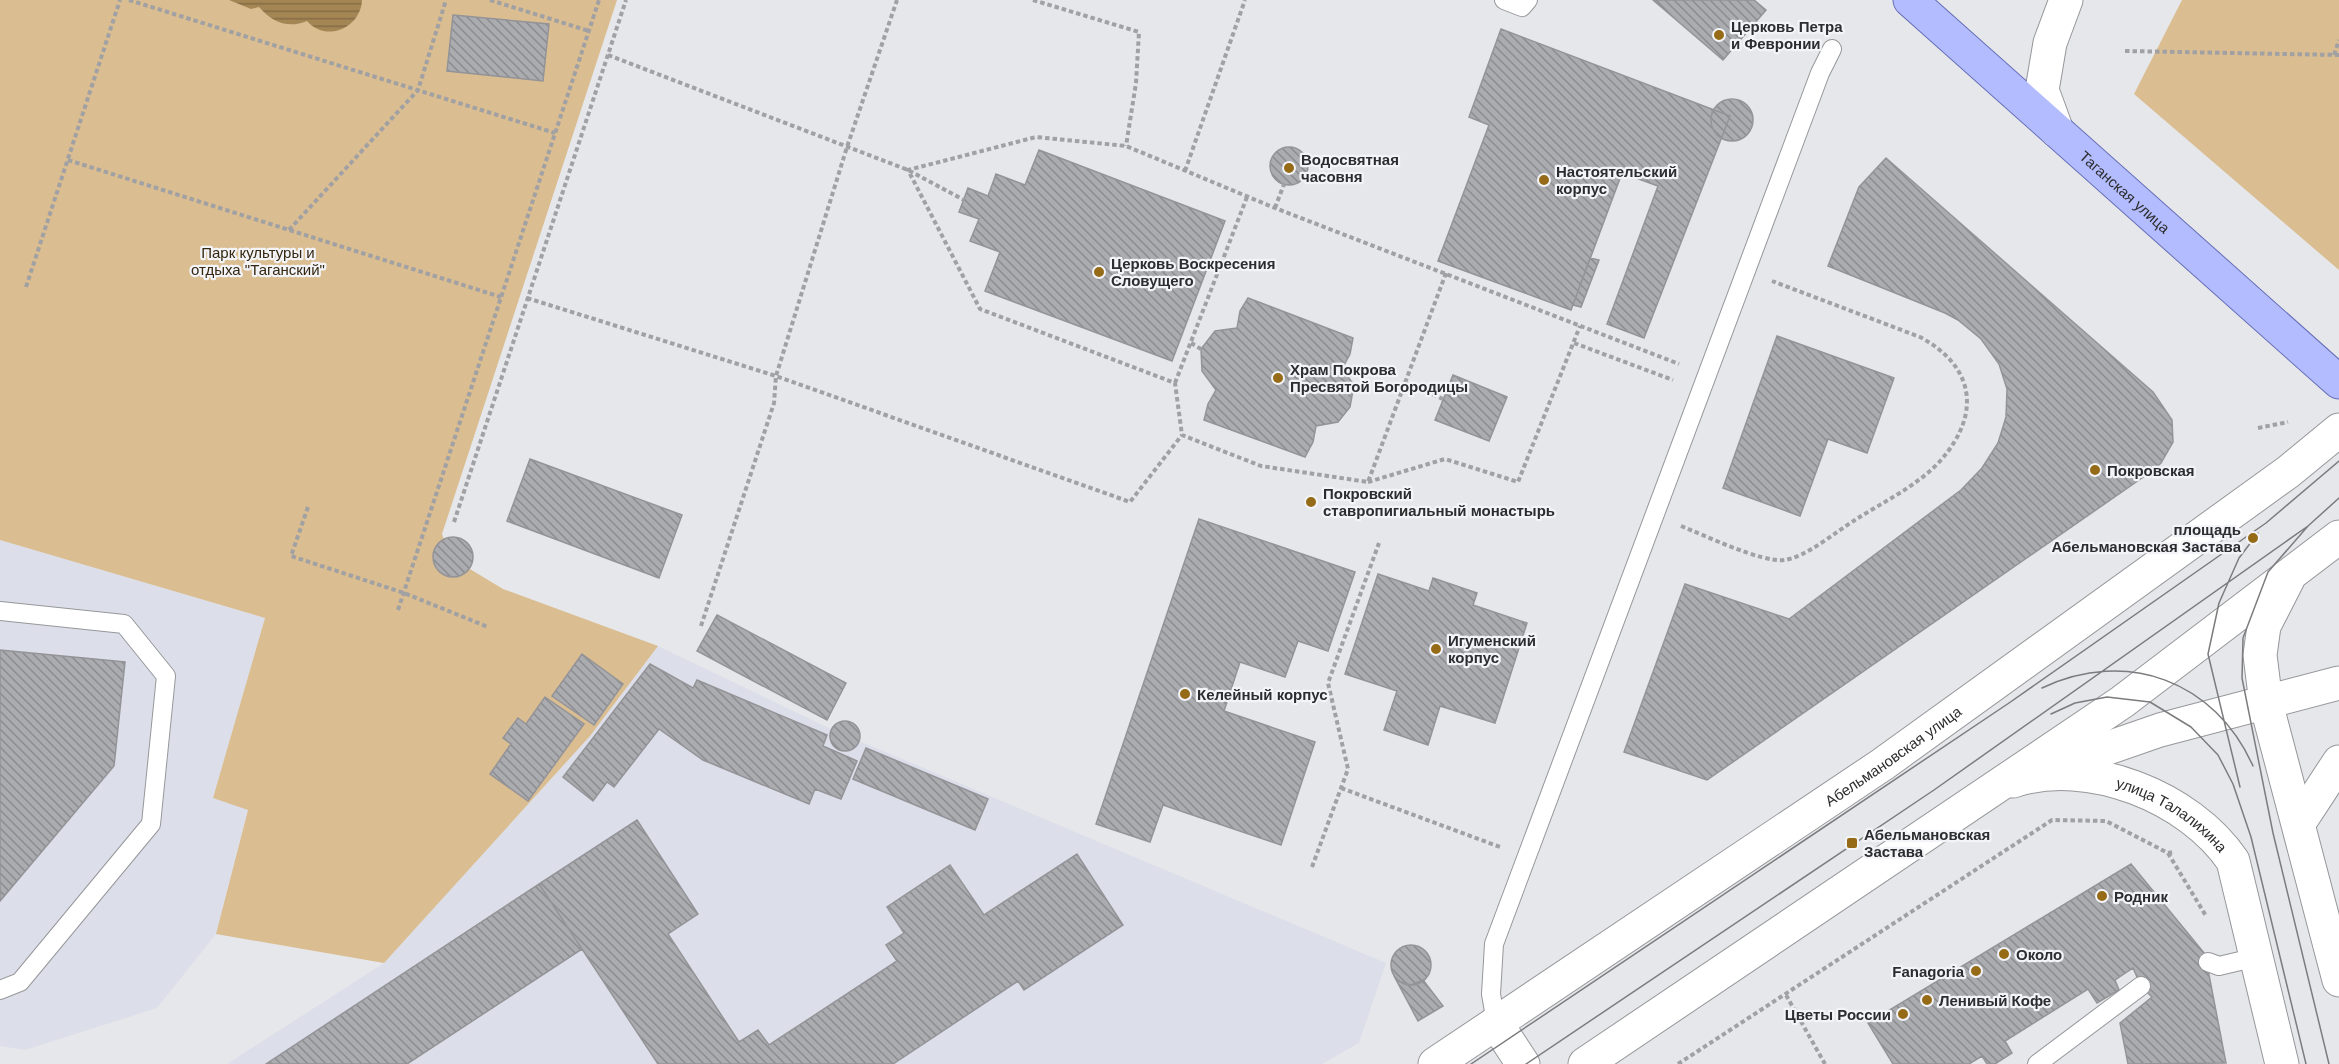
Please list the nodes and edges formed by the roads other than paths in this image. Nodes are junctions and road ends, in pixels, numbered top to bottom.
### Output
1 (1504, 0) edge
2 (1528, 0) edge
3 (1910, 0) edge
4 (2066, 0) edge
5 (1832, 49) dead end
6 (2057, 131) junction
7 (2339, 382) edge
8 (2339, 430) edge
9 (2339, 537) edge
10 (2289, 577) junction
11 (0, 611) edge
12 (2339, 683) edge
13 (2266, 703) junction
14 (2339, 762) edge
15 (2003, 784) junction
16 (2299, 823) junction
17 (2257, 957) junction
18 (2208, 962) dead end
19 (2339, 980) edge
20 (2141, 986) dead end
21 (0, 990) edge
22 (1496, 1023) junction
23 (1435, 1064) edge
24 (1523, 1064) edge
25 (1585, 1064) edge
26 (2037, 1064) edge
27 (2282, 1064) edge

1 - 2 lane
3 - 6 main road, Таганская улица
4 - 6 main road
5 - 22 lane
6 - 7 main road, Таганская улица
8 - 22 main road, Абельмановская улица
9 - 10 main road
10 - 13 main road
10 - 15 main road
11 - 21 lane
12 - 13 main road
13 - 15 main road
13 - 16 main road
14 - 16 main road
15 - 17 main road, улица Талалихина
15 - 25 main road
16 - 19 main road
17 - 18 lane
17 - 27 main road, улица Талалихина
20 - 26 lane
22 - 23 main road, Абельмановская улица
22 - 24 main road

